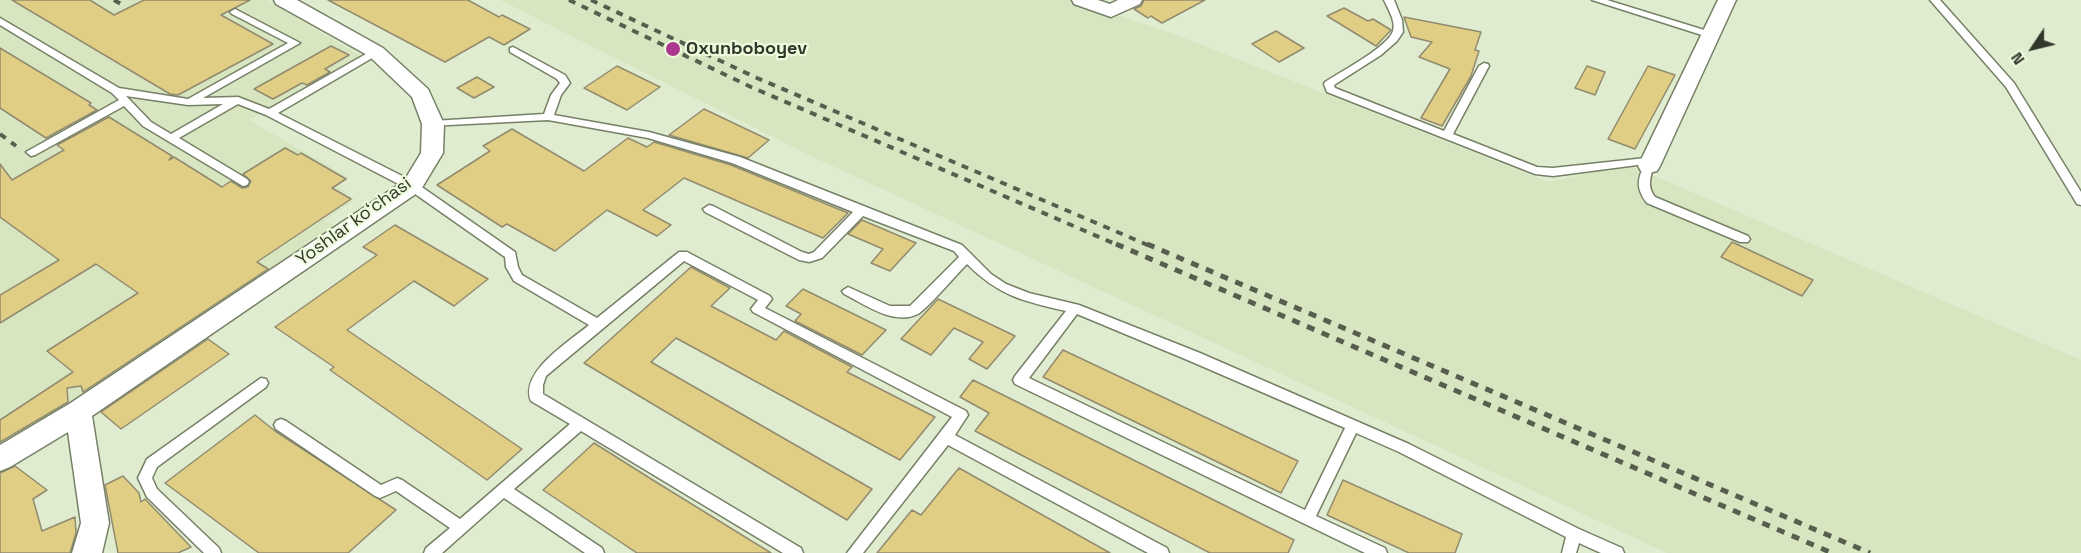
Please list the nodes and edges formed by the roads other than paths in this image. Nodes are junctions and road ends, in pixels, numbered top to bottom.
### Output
1 (283, 0) edge
2 (1081, 0) edge
3 (1133, 0) edge
4 (1389, 0) edge
5 (1597, 0) edge
6 (1727, 0) edge
7 (1935, 0) edge
8 (236, 12) dead end
9 (0, 21) edge
10 (1711, 35) junction
11 (513, 50) dead end
12 (376, 52) junction
13 (1484, 66) dead end
14 (116, 91) junction
15 (238, 100) junction
16 (126, 101) junction
17 (188, 102) junction
18 (270, 113) junction
19 (548, 117) junction
20 (433, 124) junction
21 (1447, 136) junction
22 (171, 138) junction
23 (31, 152) dead end
24 (1650, 163) junction
25 (243, 182) dead end
26 (412, 186) junction
27 (2081, 201) edge
28 (709, 209) dead end
29 (861, 211) junction
30 (1744, 239) dead end
31 (967, 256) junction
32 (848, 291) dead end
33 (1075, 308) junction
34 (598, 324) junction
35 (261, 383) dead end
36 (78, 412) junction
37 (580, 424) junction
38 (281, 425) dead end
39 (1353, 426) junction
40 (946, 436) junction
41 (0, 459) edge
42 (504, 490) junction
43 (1308, 518) junction
44 (461, 527) junction
45 (1574, 534) junction
46 (87, 553) edge
47 (214, 553) edge
48 (431, 553) edge
49 (597, 553) edge
50 (796, 553) edge
51 (854, 553) edge
52 (1162, 553) edge
53 (1380, 553) edge
54 (1569, 553) edge
55 (1617, 553) edge

1 - 12 street, Yoshlar koʻchasi
2 - 3 street
4 - 21 lane
5 - 10 lane
6 - 10 street
7 - 27 lane
8 - 17 lane
9 - 14 lane
10 - 24 street
11 - 19 lane
12 - 18 lane
12 - 20 street, Yoshlar koʻchasi
13 - 21 lane
14 - 16 lane
14 - 17 lane
15 - 17 lane
15 - 18 lane
15 - 22 lane
16 - 22 lane
16 - 23 lane
18 - 26 lane
19 - 20 lane
19 - 29 lane
20 - 26 street, Yoshlar koʻchasi
21 - 24 lane
22 - 25 lane
24 - 30 lane
26 - 34 lane
26 - 36 street, Yoshlar koʻchasi
28 - 29 lane
29 - 31 lane
31 - 32 lane
31 - 33 lane
33 - 39 lane
33 - 43 lane
34 - 37 lane
34 - 40 lane
35 - 47 lane
36 - 41 street, Yoshlar koʻchasi
36 - 46 street
37 - 42 lane
37 - 50 lane
38 - 44 lane
39 - 43 lane
39 - 45 lane
40 - 51 lane
40 - 52 lane
42 - 44 lane
42 - 49 lane
43 - 53 lane
44 - 48 lane
45 - 54 lane
45 - 55 lane

